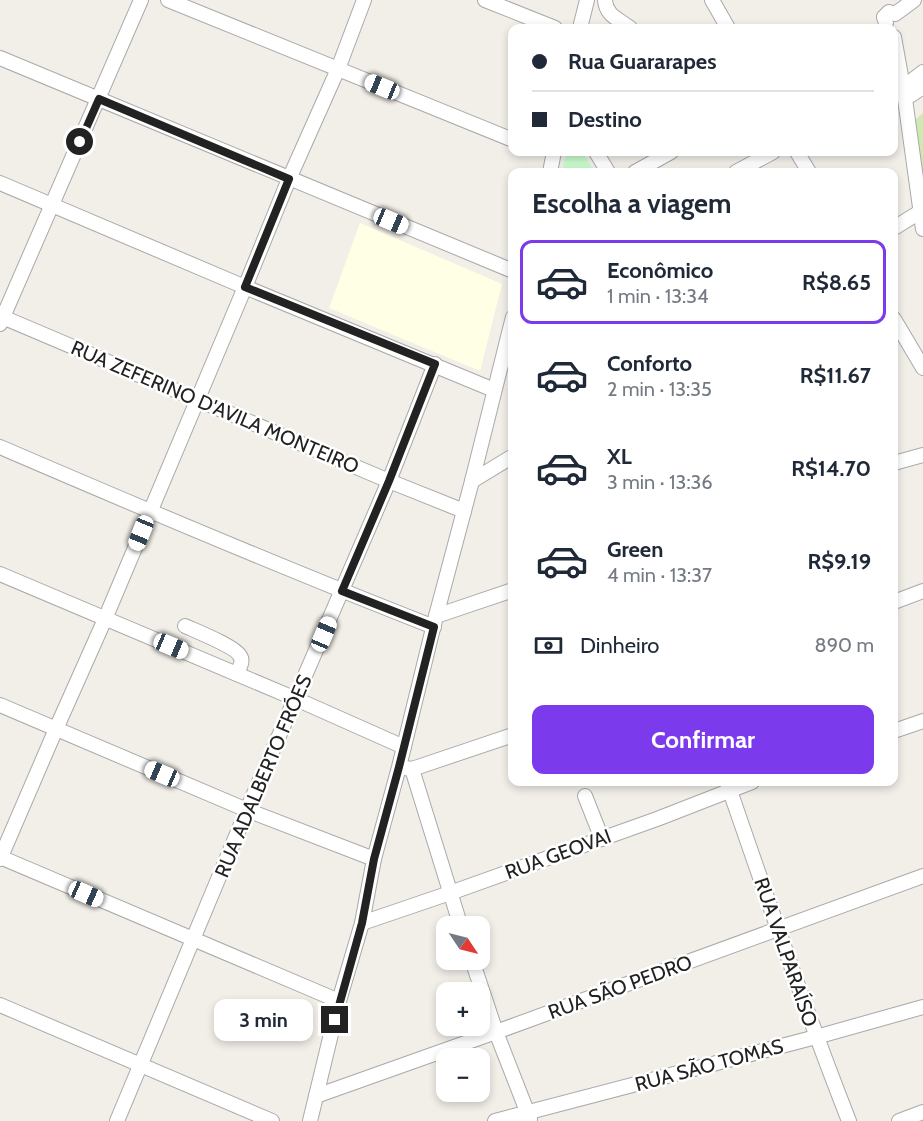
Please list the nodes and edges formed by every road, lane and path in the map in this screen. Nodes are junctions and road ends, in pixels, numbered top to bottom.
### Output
1 (141, 0) edge
2 (168, 0) edge
3 (364, 0) edge
4 (485, 0) edge
5 (605, 0) edge
6 (712, 0) edge
7 (914, 0) edge
8 (589, 2) edge
9 (889, 21) edge
10 (545, 24) edge
11 (581, 24) edge
12 (624, 24) edge
13 (726, 24) edge
14 (0, 58) edge
15 (898, 67) edge
16 (338, 69) junction
17 (923, 72) edge
18 (923, 87) edge
19 (903, 93) junction
20 (99, 99) junction
21 (508, 138) edge
22 (664, 156) edge
23 (765, 156) edge
24 (643, 168) edge
25 (743, 168) edge
26 (289, 179) junction
27 (0, 183) edge
28 (51, 205) junction
29 (922, 211) edge
30 (898, 226) edge
31 (923, 229) edge
32 (508, 269) edge
33 (245, 287) junction
34 (1, 319) edge
35 (898, 326) edge
36 (508, 336) edge
37 (435, 364) junction
38 (923, 368) edge
39 (494, 390) junction
40 (197, 400) junction
41 (0, 447) edge
42 (923, 455) edge
43 (508, 459) edge
44 (898, 462) edge
45 (389, 481) junction
46 (472, 481) junction
47 (464, 511) junction
48 (150, 512) junction
49 (0, 574) edge
50 (342, 591) junction
51 (923, 591) edge
52 (508, 592) edge
53 (898, 600) edge
54 (105, 619) junction
55 (435, 622) junction
56 (185, 626) dead end
57 (237, 674) junction
58 (296, 699) junction
59 (0, 705) edge
60 (923, 721) edge
61 (56, 729) junction
62 (898, 730) edge
63 (508, 737) edge
64 (404, 747) junction
65 (406, 768) junction
66 (727, 786) edge
67 (729, 786) edge
68 (585, 796) dead end
69 (247, 810) junction
70 (602, 838) junction
71 (0, 858) edge
72 (374, 859) junction
73 (923, 876) edge
74 (450, 893) junction
75 (457, 916) edge
76 (362, 923) junction
77 (778, 930) junction
78 (194, 940) junction
79 (475, 970) edge
80 (339, 1001) junction
81 (0, 1005) edge
82 (923, 1007) edge
83 (496, 1032) junction
84 (816, 1037) junction
85 (141, 1065) junction
86 (316, 1095) junction
87 (923, 1112) edge
88 (530, 1117) edge
89 (117, 1121) edge
90 (272, 1121) edge
91 (310, 1121) edge
92 (495, 1121) edge
93 (849, 1121) edge
94 (899, 1121) edge

1 - 20 street
2 - 16 street
3 - 16 street
4 - 10 street
5 - 12 street
6 - 13 street
7 - 9 street
8 - 11 street
14 - 20 street
15 - 19 street
16 - 21 street
16 - 26 street
17 - 19 street
18 - 19 street
19 - 29 street
20 - 26 street
20 - 28 street
22 - 24 street
23 - 25 street
26 - 32 street
26 - 33 street
27 - 28 street
28 - 33 street
28 - 34 street
29 - 30 street
29 - 31 street
33 - 37 street
33 - 40 street
34 - 40 street, RUA ZEFERINO D'AVILA MONTEIRO
35 - 38 street
36 - 39 street
37 - 39 street
37 - 45 street, RUA ADALBERTO FRÓES
39 - 46 street
40 - 45 street, RUA ZEFERINO D'AVILA MONTEIRO
40 - 48 street
41 - 48 street
42 - 44 street
43 - 46 street
45 - 47 street, RUA ZEFERINO D'AVILA MONTEIRO
45 - 50 street, RUA ADALBERTO FRÓES
46 - 47 street
47 - 55 street
48 - 50 street
48 - 54 street
49 - 54 street
50 - 55 street
50 - 58 street, RUA ADALBERTO FRÓES
51 - 53 street
52 - 55 street
54 - 57 street
54 - 61 street
55 - 64 street
56 - 57 street
57 - 58 street
58 - 64 street
58 - 69 street, RUA ADALBERTO FRÓES
59 - 61 street
60 - 62 street
61 - 69 street
61 - 71 street
63 - 65 street
64 - 65 street
65 - 72 street
65 - 74 street
66 - 70 street, RUA GEOVAI
67 - 77 street, RUA VALPARAÍSO
68 - 70 street
69 - 72 street
69 - 78 street, RUA ADALBERTO FRÓES
70 - 74 street, RUA GEOVAI
71 - 78 street
72 - 76 street
73 - 77 street, RUA SÃO PEDRO
74 - 75 street
74 - 76 street, RUA GEOVAI
76 - 80 street
77 - 83 street, RUA SÃO PEDRO
77 - 84 street, RUA VALPARAÍSO
78 - 80 street
78 - 85 street, RUA ADALBERTO FRÓES
79 - 83 street
80 - 86 street
81 - 85 street
82 - 84 street, RUA SÃO TOMAS
83 - 86 street, RUA SÃO PEDRO
83 - 88 street
84 - 88 street, RUA SÃO TOMAS
84 - 93 street, RUA VALPARAÍSO
85 - 89 street, RUA ADALBERTO FRÓES
85 - 90 street
86 - 91 street
87 - 94 street
88 - 92 street, RUA SÃO TOMAS

